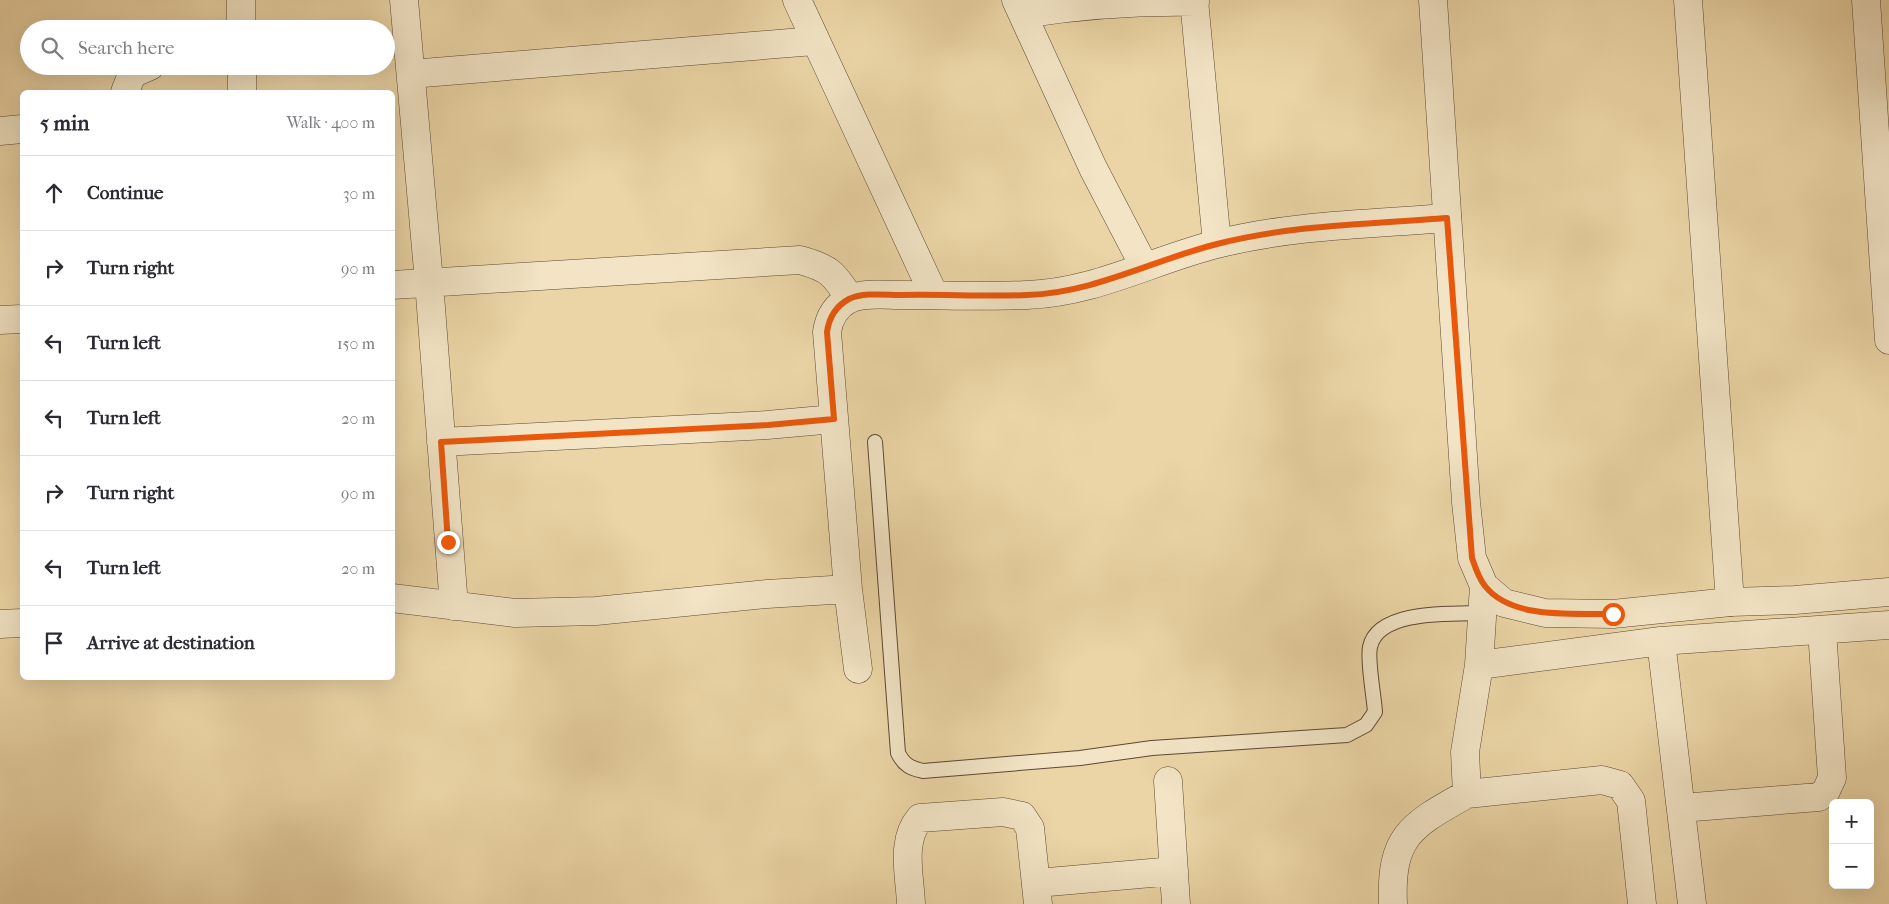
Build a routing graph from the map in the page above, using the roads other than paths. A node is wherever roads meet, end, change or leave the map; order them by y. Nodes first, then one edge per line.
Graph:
1 (241, 0) edge
2 (404, 0) edge
3 (797, 0) edge
4 (1433, 0) edge
5 (1688, 0) edge
6 (1866, 0) edge
7 (1194, 1) edge
8 (1020, 7) edge
9 (241, 20) edge
10 (814, 40) junction
11 (411, 74) junction
12 (132, 75) edge
13 (242, 75) edge
14 (126, 90) edge
15 (242, 90) edge
16 (20, 129) edge
17 (0, 131) edge
18 (1447, 218) junction
19 (1217, 244) junction
20 (1144, 266) junction
21 (429, 282) junction
22 (395, 285) edge
23 (934, 294) junction
24 (850, 299) junction
25 (20, 319) edge
26 (0, 320) edge
27 (1889, 340) edge
28 (834, 419) junction
29 (441, 442) junction
30 (875, 442) dead end
31 (1484, 586) junction
32 (848, 589) junction
33 (1889, 592) edge
34 (395, 598) edge
35 (1730, 602) junction
36 (454, 606) junction
37 (1483, 613) junction
38 (20, 623) edge
39 (0, 624) edge
40 (1889, 626) edge
41 (1822, 630) junction
42 (1662, 641) junction
43 (1480, 665) junction
44 (858, 669) dead end
45 (1168, 781) dead end
46 (1467, 794) junction
47 (1681, 808) junction
48 (1174, 870) junction
49 (1038, 894) edge
50 (911, 904) edge
51 (1176, 904) edge
52 (1393, 904) edge
53 (1642, 904) edge
54 (1692, 904) edge

1 - 9 street
2 - 11 street
3 - 10 street
4 - 18 street
5 - 35 street
6 - 27 street
7 - 8 street
7 - 19 street
8 - 20 street
10 - 11 street
10 - 23 street
11 - 21 street
12 - 14 street
13 - 15 street
16 - 17 street
18 - 19 street
18 - 31 street
19 - 20 street
20 - 23 street
21 - 22 street
21 - 24 street
21 - 29 street
23 - 24 street
24 - 28 street
25 - 26 street
28 - 29 street
28 - 32 street
29 - 36 street
30 - 37 lane
31 - 35 street
31 - 37 street
32 - 36 street
32 - 44 street
33 - 35 street
34 - 36 street
37 - 43 street
38 - 39 street
40 - 41 street
41 - 42 street
41 - 47 street
42 - 43 street
42 - 47 street
43 - 46 street
45 - 48 street
46 - 52 street
46 - 53 street
47 - 54 street
48 - 49 street
48 - 51 street
49 - 50 street

